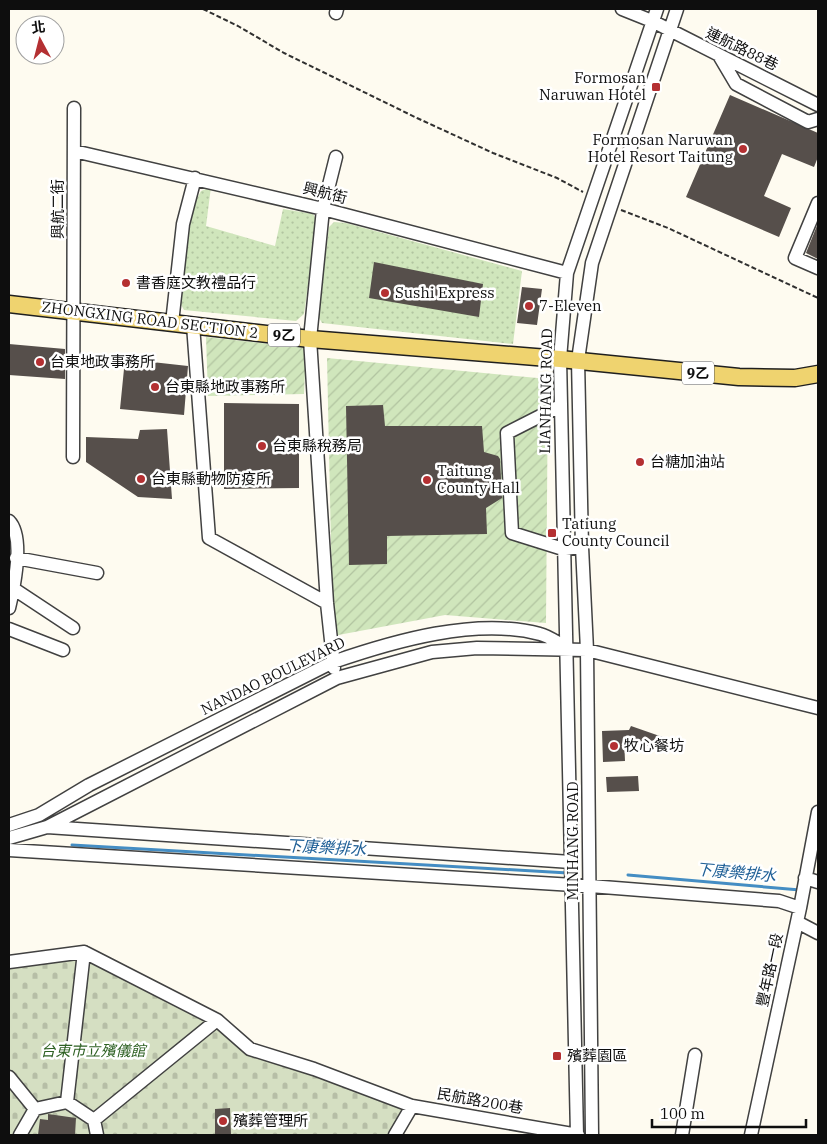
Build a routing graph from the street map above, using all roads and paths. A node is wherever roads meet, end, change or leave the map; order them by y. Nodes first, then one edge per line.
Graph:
1 (203, 9) edge
2 (622, 9) edge
3 (657, 9) edge
4 (677, 9) edge
5 (652, 21) junction
6 (669, 31) junction
7 (720, 57) junction
8 (818, 105) edge
9 (74, 108) dead end
10 (818, 119) edge
11 (74, 151) junction
12 (336, 157) dead end
13 (606, 162) junction
14 (624, 169) junction
15 (196, 178) junction
16 (594, 198) junction
17 (818, 203) edge
18 (612, 206) junction
19 (323, 209) junction
20 (818, 268) edge
21 (568, 273) junction
22 (818, 298) edge
23 (9, 304) edge
24 (74, 311) junction
25 (172, 322) junction
26 (193, 325) junction
27 (310, 339) junction
28 (560, 358) junction
29 (578, 360) junction
30 (818, 374) edge
31 (560, 406) junction
32 (73, 457) dead end
33 (9, 521) edge
34 (582, 547) junction
35 (563, 549) junction
36 (16, 558) junction
37 (97, 573) dead end
38 (14, 589) junction
39 (327, 603) junction
40 (9, 608) edge
41 (73, 628) dead end
42 (9, 629) edge
43 (567, 648) junction
44 (63, 650) dead end
45 (588, 650) junction
46 (333, 662) junction
47 (337, 678) junction
48 (818, 708) edge
49 (818, 812) edge
50 (9, 825) edge
51 (47, 827) junction
52 (9, 838) edge
53 (9, 850) edge
54 (572, 862) junction
55 (806, 878) junction
56 (818, 882) edge
57 (572, 886) junction
58 (590, 886) junction
59 (800, 908) junction
60 (797, 922) junction
61 (818, 933) edge
62 (84, 952) junction
63 (9, 962) edge
64 (217, 1020) junction
65 (695, 1055) dead end
66 (9, 1077) edge
67 (67, 1102) junction
68 (412, 1106) junction
69 (35, 1109) junction
70 (94, 1120) junction
71 (20, 1135) edge
72 (97, 1135) edge
73 (395, 1135) edge
74 (577, 1135) edge
75 (592, 1135) edge
76 (682, 1135) edge
77 (751, 1135) edge

1 - 16 path
2 - 5 street, 連航路88巷
3 - 5 street, LIANHANG ROAD
4 - 6 street, LIANHANG ROAD
5 - 6 street, 連航路88巷
5 - 13 street, LIANHANG ROAD
6 - 7 street, 連航路88巷
6 - 14 street, LIANHANG ROAD
7 - 8 street, 連航路88巷
7 - 10 street
9 - 11 street, 興航二街
11 - 15 street, 興航街
11 - 24 street, 興航二街
12 - 19 street
13 - 14 street
13 - 16 street, LIANHANG ROAD
14 - 18 street, LIANHANG ROAD
15 - 19 street, 興航街
15 - 25 street
16 - 21 street, LIANHANG ROAD
17 - 20 street
18 - 22 path
18 - 29 street, LIANHANG ROAD
19 - 21 street, 興航街
19 - 27 street
21 - 28 street, LIANHANG ROAD
23 - 24 main road, ZHONGXING ROAD SECTION 2 / 9乙
24 - 25 main road, ZHONGXING ROAD SECTION 2 / 9乙
24 - 32 street, 興航二街
25 - 26 main road, ZHONGXING ROAD SECTION 2 / 9乙
26 - 27 main road, ZHONGXING ROAD SECTION 2 / 9乙
26 - 39 street
27 - 28 main road, ZHONGXING ROAD SECTION 2 / 9乙
27 - 39 street
28 - 29 main road, 9乙
28 - 31 street, LIANHANG ROAD
29 - 30 main road, 9乙
29 - 34 street, LIANHANG ROAD
31 - 35 street, LIANHANG ROAD
31 - 35 street
33 - 36 street
34 - 35 street
34 - 45 street, MINHANG ROAD
35 - 43 street, MINHANG ROAD
36 - 37 street
36 - 38 street
38 - 40 street
38 - 41 street
39 - 46 street
42 - 44 street
43 - 45 street
43 - 46 street, NANDAO BOULEVARD
43 - 47 street, NANDAO BOULEVARD
43 - 54 street, MINHANG ROAD
45 - 48 street
45 - 58 street, MINHANG ROAD
46 - 47 street
46 - 50 street, NANDAO BOULEVARD
47 - 51 street, NANDAO BOULEVARD
49 - 55 street, 豐年路一段
51 - 52 street, NANDAO BOULEVARD
51 - 54 street
53 - 57 street
54 - 57 street, MINHANG ROAD
55 - 56 street
55 - 59 street, 豐年路一段
57 - 58 street
57 - 74 street, MINHANG ROAD
58 - 59 street
58 - 75 street, MINHANG ROAD
59 - 60 street, 豐年路一段
60 - 61 street
60 - 77 street, 豐年路一段
62 - 63 street
62 - 64 street, 民航路200巷
62 - 67 street
64 - 68 street, 民航路200巷
64 - 70 street
65 - 76 street
66 - 69 street
67 - 69 street
67 - 70 street
68 - 73 street
68 - 74 street, 民航路200巷
69 - 71 street
70 - 72 street

